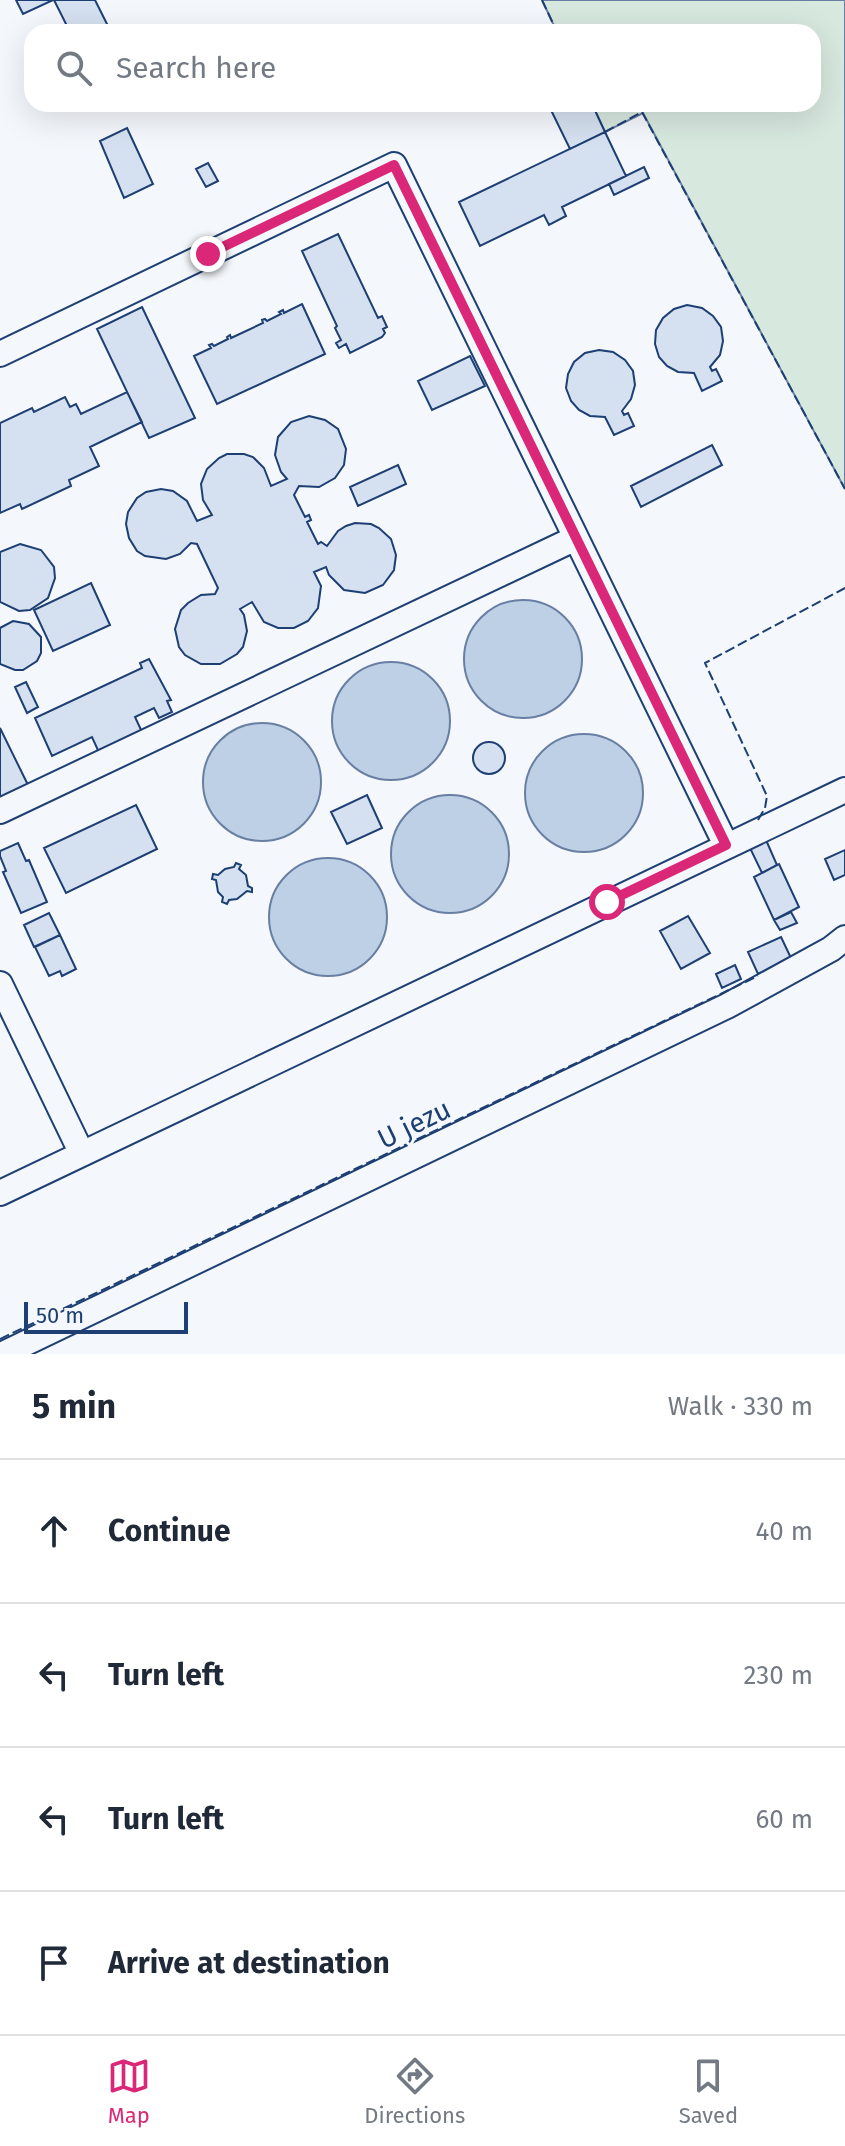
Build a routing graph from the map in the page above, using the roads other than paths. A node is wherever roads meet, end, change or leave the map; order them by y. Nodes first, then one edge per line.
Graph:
1 (0, 354) edge
2 (576, 538) junction
3 (845, 790) edge
4 (0, 811) edge
5 (726, 845) junction
6 (845, 938) edge
7 (0, 984) edge
8 (82, 1154) junction
9 (0, 1193) edge
10 (3, 1354) edge

1 - 2 street
2 - 4 street
2 - 5 street
3 - 5 street
5 - 8 street
6 - 10 street, U jezu
7 - 8 street
8 - 9 street

